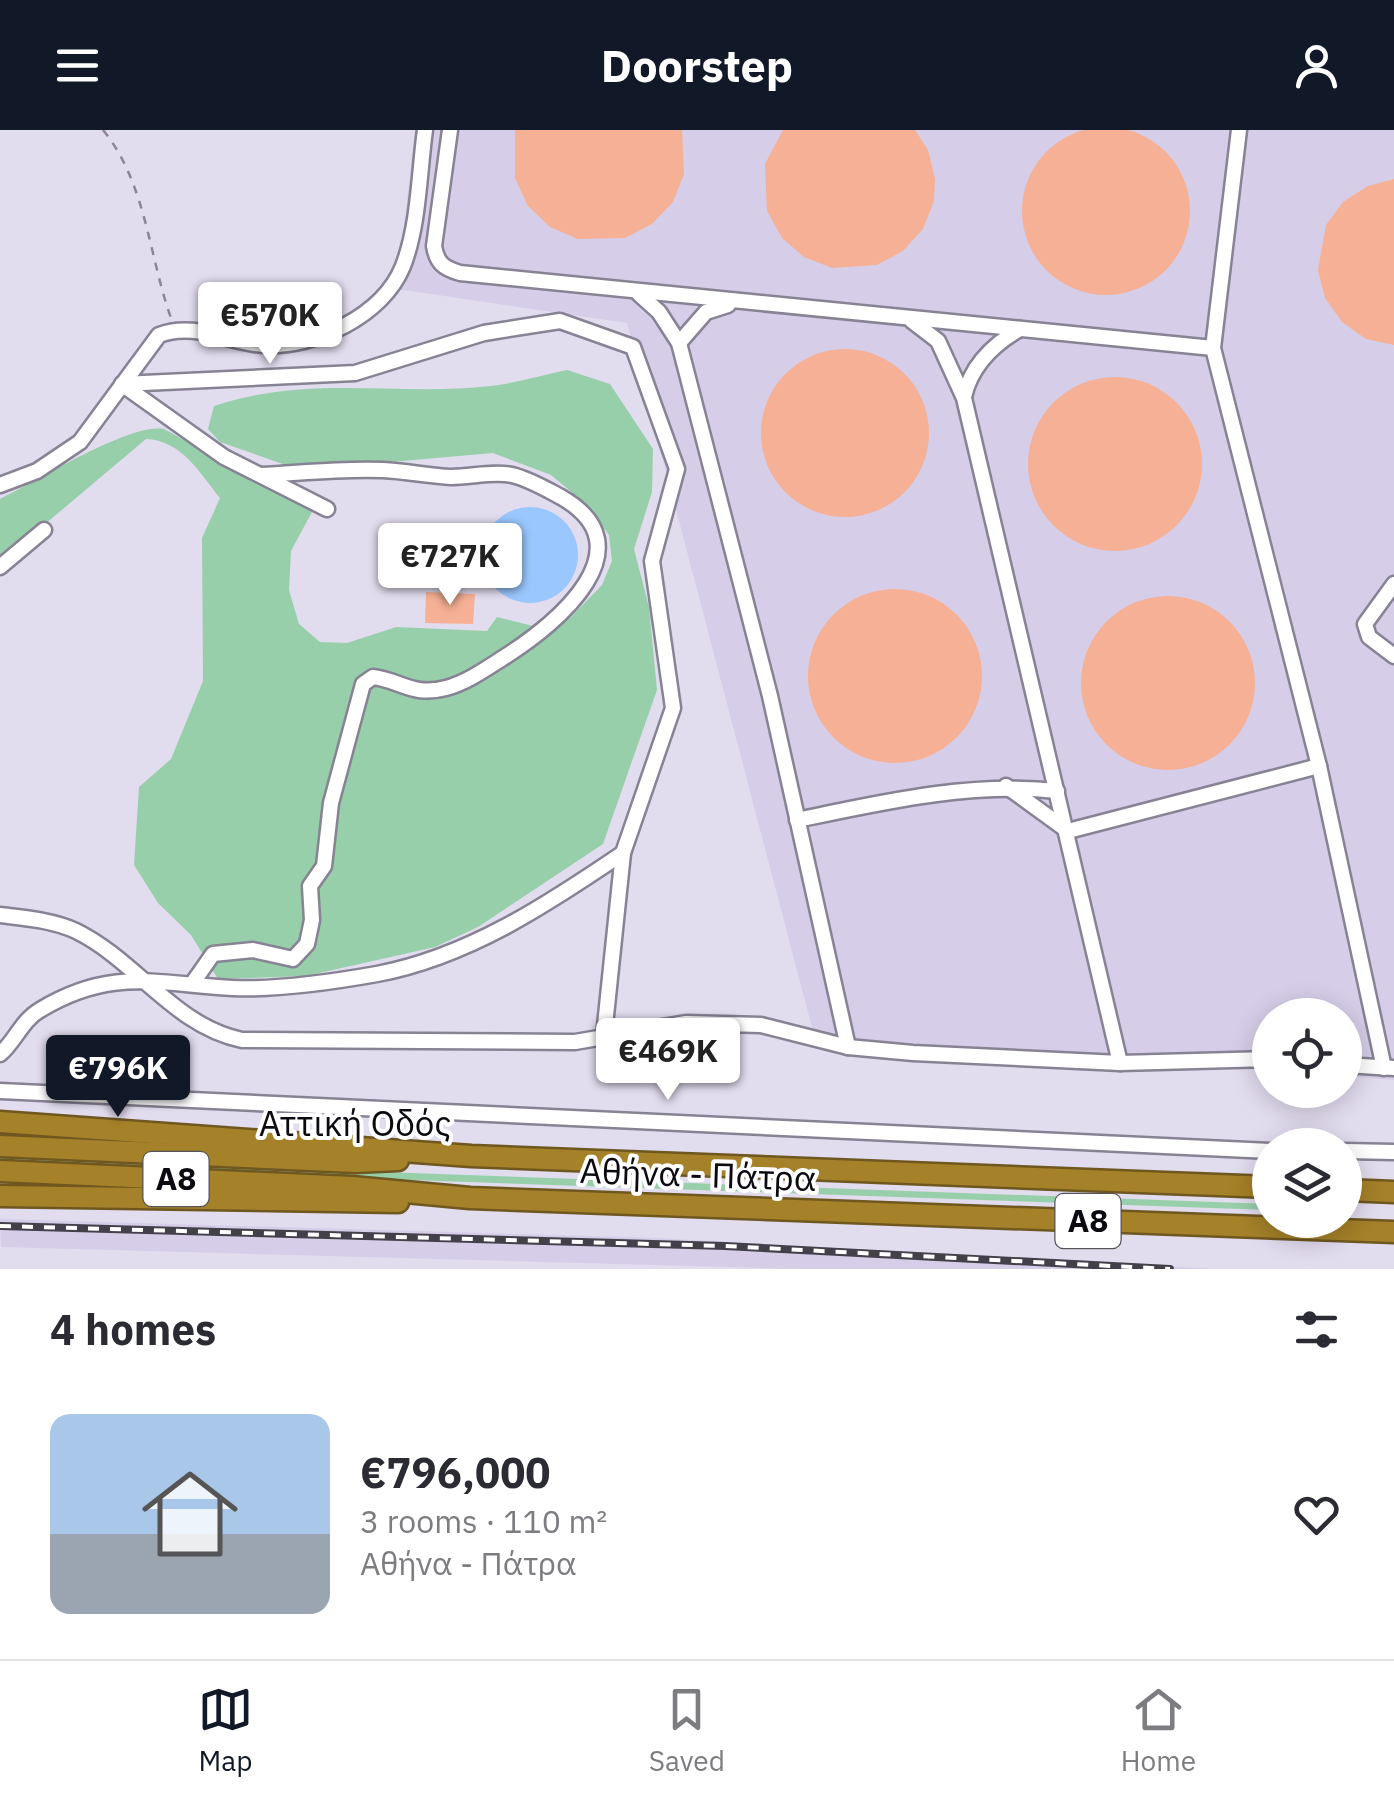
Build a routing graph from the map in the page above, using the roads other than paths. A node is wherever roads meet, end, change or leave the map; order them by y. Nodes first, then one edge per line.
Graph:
1 (425, 130) edge
2 (450, 130) edge
3 (1239, 130) edge
4 (638, 294) junction
5 (738, 303) junction
6 (908, 318) junction
7 (1020, 329) junction
8 (679, 343) junction
9 (1213, 348) junction
10 (122, 384) junction
11 (964, 398) junction
12 (261, 475) junction
13 (0, 486) edge
14 (327, 508) dead end
15 (44, 530) dead end
16 (0, 566) edge
17 (1394, 584) edge
18 (1394, 656) edge
19 (1320, 766) junction
20 (1006, 786) junction
21 (1058, 791) junction
22 (796, 820) junction
23 (1068, 831) junction
24 (623, 852) junction
25 (0, 915) edge
26 (144, 980) junction
27 (192, 984) junction
28 (604, 1035) junction
29 (848, 1047) junction
30 (0, 1054) edge
31 (1252, 1059) edge
32 (1120, 1063) junction
33 (1362, 1066) edge
34 (1389, 1068) edge
35 (0, 1091) edge
36 (0, 1122) edge
37 (0, 1146) edge
38 (1252, 1149) edge
39 (1362, 1152) edge
40 (1394, 1152) edge
41 (471, 1156) junction
42 (0, 1170) edge
43 (1252, 1186) edge
44 (1362, 1191) edge
45 (1394, 1192) edge
46 (0, 1196) edge
47 (470, 1198) junction
48 (1394, 1232) edge

1 - 10 street
2 - 4 street
3 - 9 street
4 - 5 street
4 - 8 street
5 - 6 street
5 - 8 street
6 - 7 street
6 - 11 street
7 - 9 street
7 - 11 street
8 - 22 street
9 - 19 street
10 - 12 street
10 - 13 street
10 - 24 street
11 - 21 street
12 - 14 street
12 - 27 street
15 - 16 street
17 - 18 street
19 - 23 street
19 - 34 street
20 - 21 street
20 - 22 street
20 - 23 street
21 - 23 street
22 - 29 street
23 - 32 street
24 - 27 street
24 - 28 street
25 - 26 street
26 - 27 street
26 - 28 street
26 - 30 street
28 - 29 street
29 - 32 street
31 - 32 street
33 - 34 street
35 - 38 street
36 - 41 highway, Αθήνα - Πάτρα / Α8
37 - 41 highway, Αττική Οδός
39 - 40 street
41 - 43 highway, Αθήνα - Πάτρα / Α8
42 - 47 highway, Αθήνα - Πάτρα / Α8
44 - 45 highway
46 - 47 highway
47 - 48 highway, Αθήνα - Πάτρα / Α8

